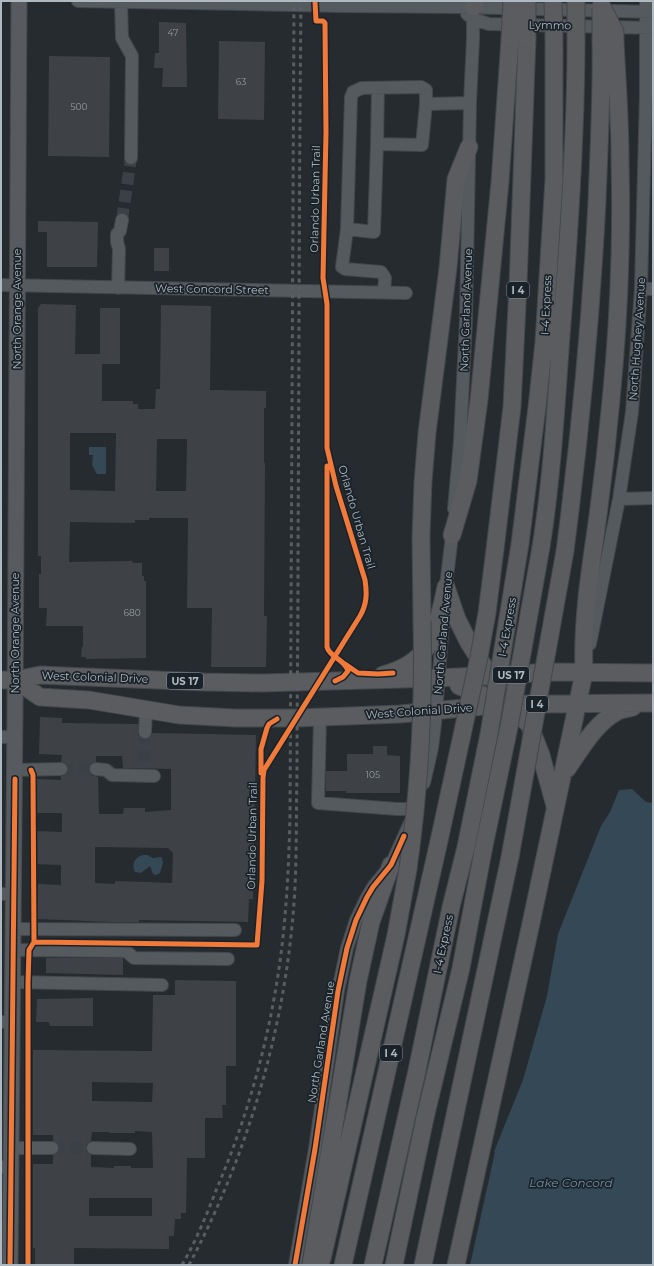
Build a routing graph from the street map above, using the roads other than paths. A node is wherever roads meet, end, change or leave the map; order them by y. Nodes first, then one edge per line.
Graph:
1 (19, 1) edge
2 (78, 1) edge
3 (114, 1) edge
4 (512, 1) edge
5 (527, 1) edge
6 (553, 1) edge
7 (576, 1) edge
8 (172, 2) edge
9 (601, 3) edge
10 (342, 4) edge
11 (380, 4) edge
12 (468, 6) edge
13 (649, 8) edge
14 (650, 28) edge
15 (608, 41) junction
16 (378, 88) junction
17 (649, 97) edge
18 (470, 103) junction
19 (426, 104) junction
20 (377, 144) junction
21 (469, 147) junction
22 (131, 158) tunnel mouth
23 (121, 226) tunnel mouth
24 (347, 230) junction
25 (1, 286) edge
26 (17, 286) junction
27 (118, 288) junction
28 (647, 288) edge
29 (384, 293) junction
30 (406, 293) dead end
31 (653, 498) edge
32 (618, 499) junction
33 (452, 535) junction
34 (446, 587) junction
35 (584, 672) junction
36 (653, 673) edge
37 (490, 676) junction
38 (438, 678) junction
39 (8, 680) edge
40 (356, 681) junction
41 (578, 703) junction
42 (653, 703) edge
43 (513, 704) junction
44 (146, 710) junction
45 (436, 711) junction
46 (320, 718) junction
47 (145, 732) tunnel mouth
48 (8, 737) edge
49 (61, 769) tunnel mouth
50 (96, 769) tunnel mouth
51 (15, 770) junction
52 (148, 773) dead end
53 (562, 776) junction
54 (417, 809) junction
55 (555, 809) junction
56 (391, 865) junction
57 (7, 894) edge
58 (13, 929) junction
59 (235, 930) dead end
60 (13, 950) junction
61 (228, 959) dead end
62 (13, 982) junction
63 (162, 985) dead end
64 (7, 1022) edge
65 (11, 1148) junction
66 (52, 1148) tunnel mouth
67 (93, 1148) tunnel mouth
68 (130, 1149) dead end
69 (6, 1167) edge
70 (10, 1265) edge
71 (295, 1265) edge
72 (310, 1265) edge
73 (321, 1265) edge
74 (343, 1265) edge
75 (373, 1265) edge
76 (394, 1265) edge
77 (423, 1265) edge
78 (456, 1265) edge

1 - 26 main road, North Orange Avenue
2 - 3 street
3 - 8 street
3 - 22 street
4 - 33 highway, bridge
5 - 74 highway, I 4, bridge
6 - 75 highway, I-4 Express, bridge
7 - 76 highway, I-4 Express, bridge
8 - 10 street
9 - 15 highway, I 4, bridge
10 - 11 street
11 - 12 street
12 - 13 street
12 - 14 street, Lymmo
12 - 18 street, North Garland Avenue
13 - 14 street, North Hughey Avenue
14 - 17 street, North Hughey Avenue
15 - 35 highway
15 - 77 highway, I 4, bridge
16 - 19 street
16 - 20 street
16 - 24 street
17 - 28 street, North Hughey Avenue
18 - 19 street
18 - 21 street, North Garland Avenue
19 - 20 street
20 - 24 street
21 - 33 street, North Garland Avenue
21 - 73 highway, bridge
23 - 27 street
24 - 29 street
25 - 26 street, West Concord Street
26 - 27 street, West Concord Street
26 - 39 main road, North Orange Avenue
27 - 29 street, West Concord Street
28 - 32 street, North Hughey Avenue
29 - 30 street, West Concord Street
31 - 32 street
32 - 35 street, North Hughey Avenue
33 - 34 street, North Garland Avenue
34 - 37 highway
34 - 38 street, North Garland Avenue
34 - 40 highway
35 - 36 highway, West Colonial Drive / US 17
35 - 37 highway, West Colonial Drive / US 17
35 - 41 highway
37 - 38 highway, West Colonial Drive / US 17
37 - 43 highway
38 - 40 highway, West Colonial Drive / US 17
38 - 43 highway
38 - 45 street, North Garland Avenue
39 - 40 highway, West Colonial Drive / US 17
39 - 44 highway, West Colonial Drive
39 - 48 main road, North Orange Avenue
41 - 42 highway, West Colonial Drive
41 - 43 highway, West Colonial Drive
41 - 53 highway
42 - 53 highway
43 - 45 highway, West Colonial Drive
43 - 55 highway
44 - 46 highway, West Colonial Drive
44 - 47 street
45 - 46 highway, West Colonial Drive
45 - 54 street, North Garland Avenue
46 - 54 street
48 - 51 main road, North Orange Avenue
49 - 51 street
50 - 52 street
51 - 57 main road, North Orange Avenue
53 - 55 highway
54 - 56 street, North Garland Avenue
55 - 78 highway
56 - 71 street, North Garland Avenue
56 - 72 highway
57 - 58 main road, North Orange Avenue
58 - 59 street
58 - 60 main road, North Orange Avenue
60 - 61 street
60 - 62 main road, North Orange Avenue
62 - 63 street
62 - 64 main road, North Orange Avenue
64 - 65 main road, North Orange Avenue
65 - 66 street
65 - 69 main road, North Orange Avenue
67 - 68 street
69 - 70 main road, North Orange Avenue

